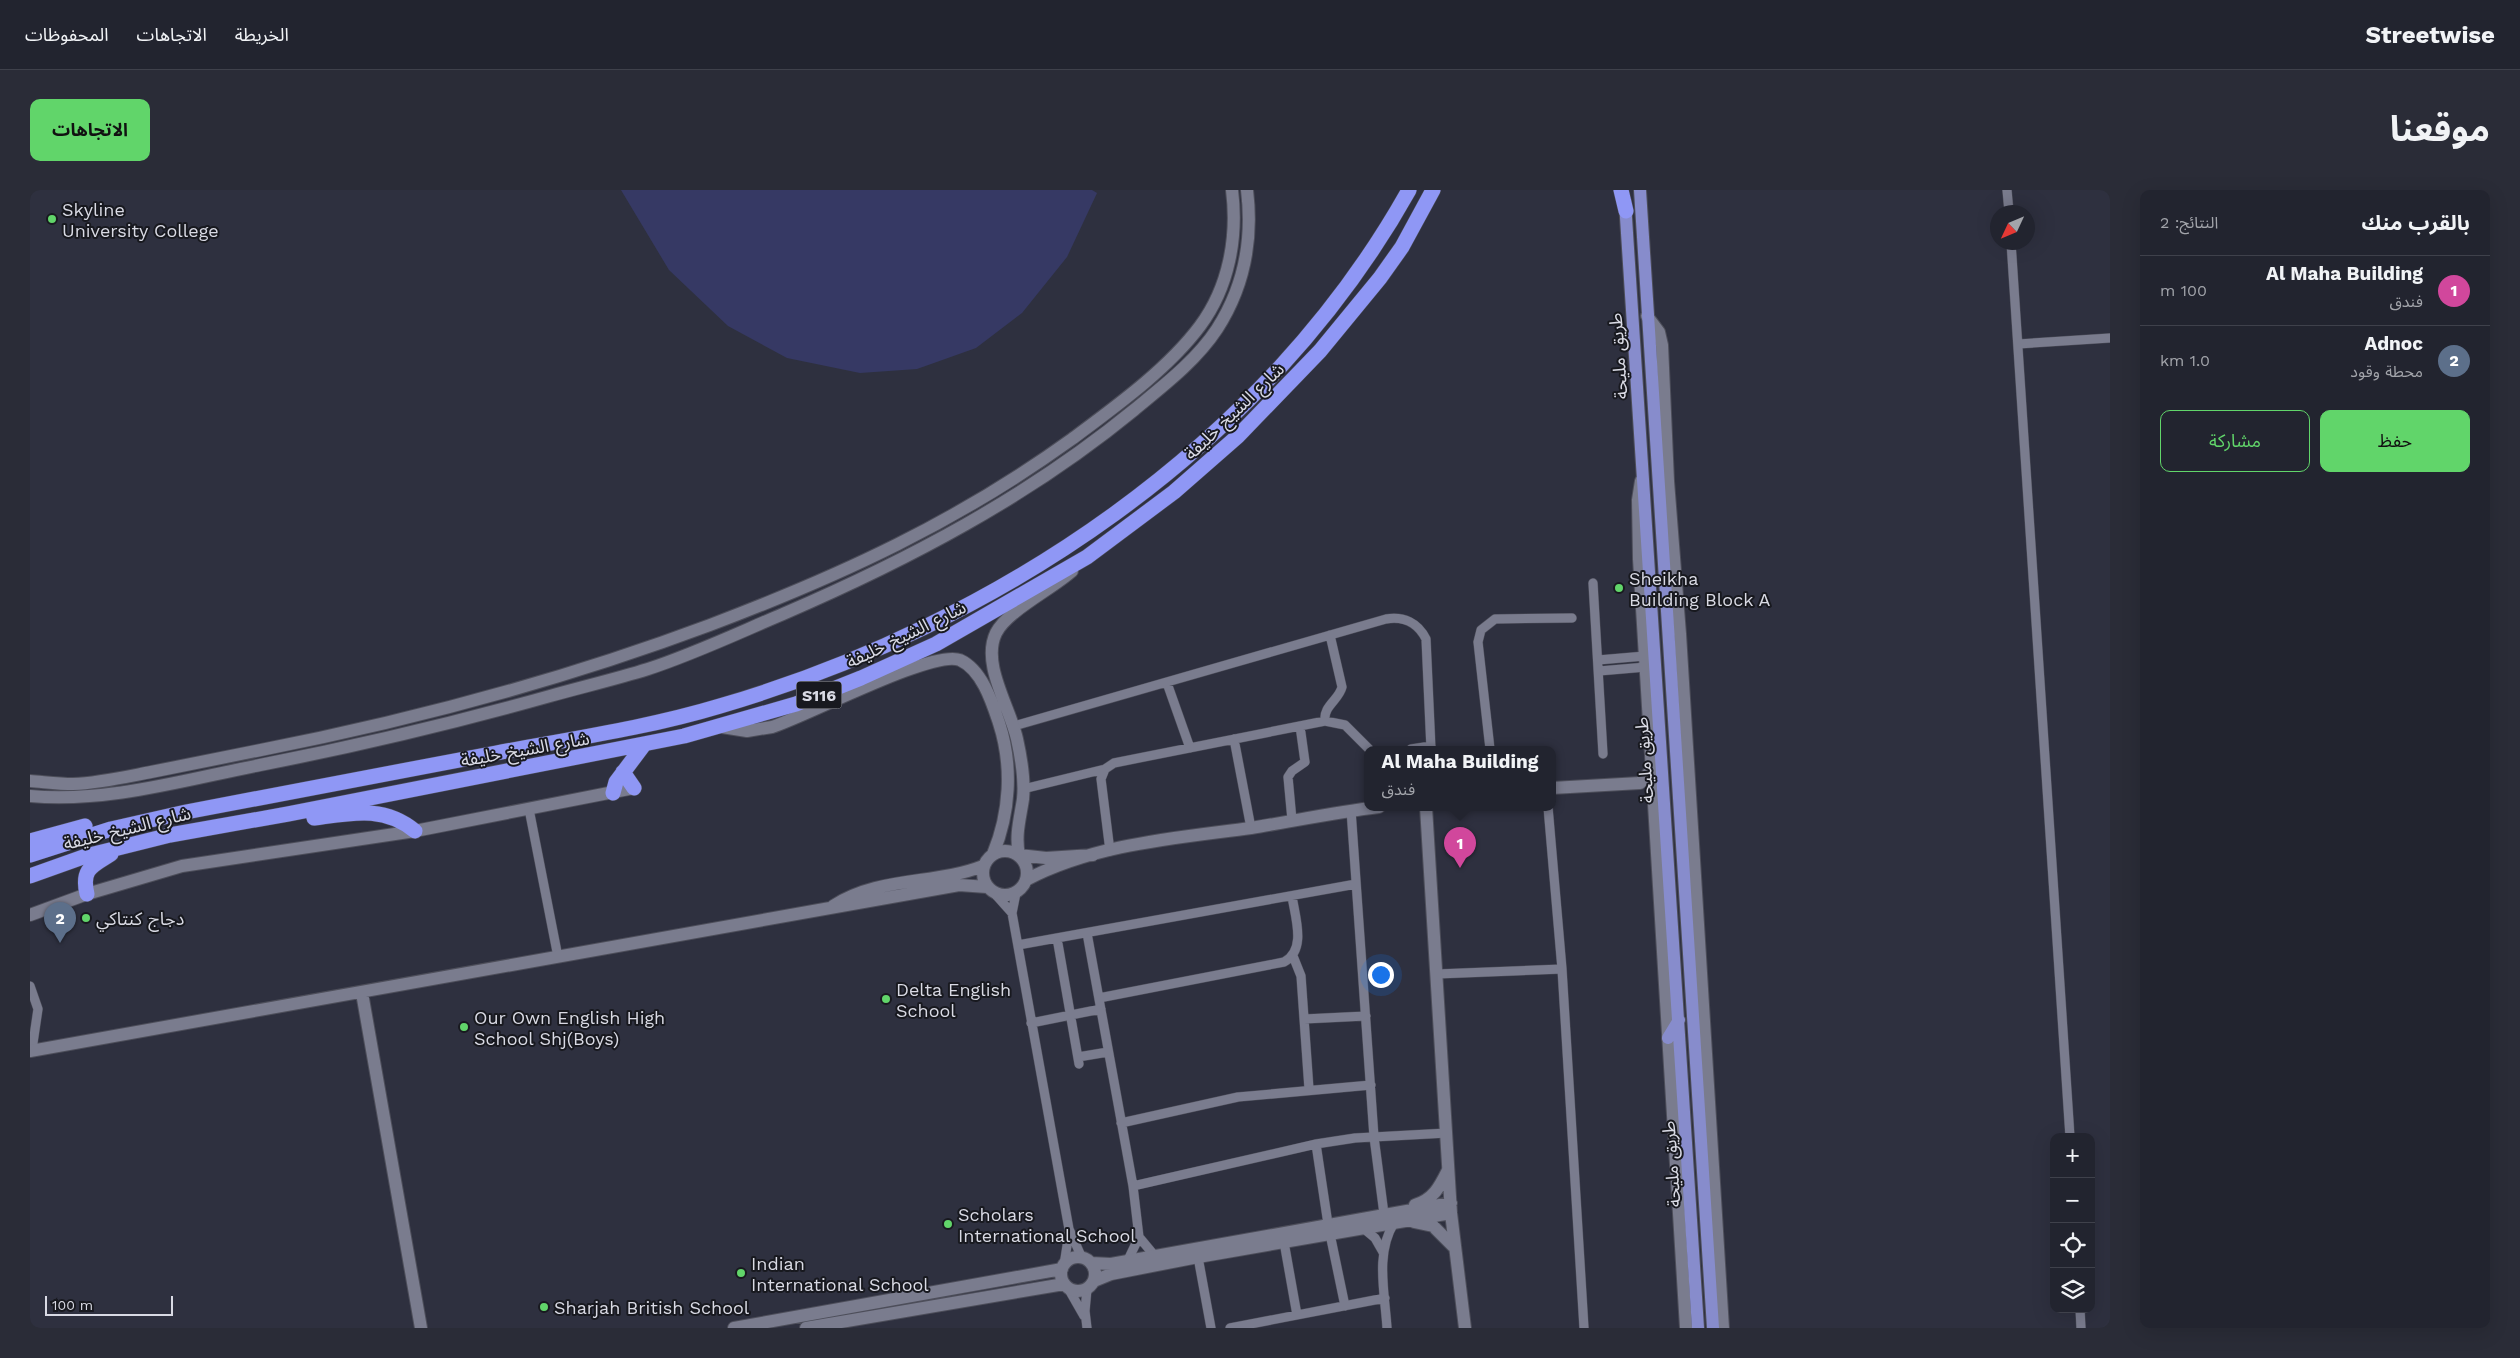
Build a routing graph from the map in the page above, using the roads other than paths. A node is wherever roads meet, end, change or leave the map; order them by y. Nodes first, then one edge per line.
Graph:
1 (1232, 190) edge
2 (1247, 190) edge
3 (1410, 190) edge
4 (1433, 190) edge
5 (1445, 190) edge
6 (1622, 190) edge
7 (1640, 190) edge
8 (2007, 190) edge
9 (2008, 205) edge
10 (1626, 211) joint
11 (1422, 213) junction
12 (2012, 250) edge
13 (1647, 316) junction
14 (2110, 338) edge
15 (2018, 344) junction
16 (1643, 474) junction
17 (1087, 557) junction
18 (1594, 583) dead end
19 (1572, 618) dead end
20 (1330, 635) junction
21 (634, 653) junction
22 (1598, 660) junction
23 (1646, 661) junction
24 (1598, 671) junction
25 (1167, 683) junction
26 (591, 685) junction
27 (1325, 721) junction
28 (1014, 726) junction
29 (1300, 726) junction
30 (722, 727) junction
31 (362, 730) junction
32 (1234, 739) junction
33 (643, 746) junction
34 (1366, 746) edge
35 (1431, 746) edge
36 (1490, 746) edge
37 (1190, 748) junction
38 (1686, 748) junction
39 (337, 750) junction
40 (1603, 754) dead end
41 (1678, 760) junction
42 (1653, 768) junction
43 (1105, 769) junction
44 (623, 772) junction
45 (30, 781) edge
46 (1640, 783) junction
47 (634, 788) joint
48 (1556, 788) edge
49 (1023, 789) junction
50 (613, 793) junction
51 (30, 796) edge
52 (1654, 796) junction
53 (529, 809) junction
54 (1364, 809) edge
55 (1351, 810) junction
56 (1426, 811) edge
57 (1548, 811) edge
58 (288, 814) junction
59 (1292, 820) junction
60 (131, 824) junction
61 (1251, 828) junction
62 (415, 831) junction
63 (30, 841) edge
64 (126, 845) junction
65 (1110, 851) junction
66 (993, 854) junction
67 (30, 855) edge
68 (1019, 855) junction
69 (1093, 855) junction
70 (983, 866) junction
71 (30, 876) edge
72 (1026, 880) junction
73 (1356, 884) junction
74 (991, 890) junction
75 (1016, 893) junction
76 (87, 894) junction
77 (1292, 896) junction
78 (1658, 901) junction
79 (827, 910) junction
80 (1012, 913) junction
81 (30, 914) edge
82 (1671, 914) junction
83 (1087, 933) junction
84 (1058, 938) junction
85 (1018, 945) junction
86 (558, 956) junction
87 (1293, 956) junction
88 (1562, 969) junction
89 (1437, 974) junction
90 (30, 986) edge
91 (362, 993) junction
92 (1099, 998) junction
93 (1101, 1008) junction
94 (1070, 1014) junction
95 (1366, 1016) junction
96 (1304, 1019) junction
97 (1678, 1020) junction
98 (1031, 1023) junction
99 (1668, 1038) junction
100 (32, 1051) edge
101 (1108, 1052) junction
102 (1371, 1085) junction
103 (1309, 1089) junction
104 (1121, 1123) junction
105 (1447, 1133) junction
106 (2070, 1133) edge
107 (1374, 1137) junction
108 (1316, 1144) junction
109 (1449, 1167) junction
110 (1133, 1186) junction
111 (1451, 1208) junction
112 (1391, 1217) junction
113 (1363, 1228) junction
114 (1329, 1229) junction
115 (1069, 1230) junction
116 (1140, 1237) junction
117 (1284, 1242) junction
118 (1453, 1246) junction
119 (1383, 1252) junction
120 (1154, 1256) junction
121 (1198, 1257) junction
122 (1128, 1260) junction
123 (1086, 1261) junction
124 (1063, 1267) junction
125 (1091, 1285) junction
126 (1066, 1286) junction
127 (1385, 1298) junction
128 (1344, 1306) junction
129 (2080, 1313) edge
130 (1297, 1315) junction
131 (1085, 1318) junction
132 (421, 1328) edge
133 (734, 1328) edge
134 (806, 1328) edge
135 (1087, 1328) edge
136 (1211, 1328) edge
137 (1236, 1328) edge
138 (1387, 1328) edge
139 (1465, 1328) edge
140 (1584, 1328) edge
141 (1686, 1328) edge
142 (1698, 1328) edge
143 (1713, 1328) edge
144 (1723, 1328) edge
145 (2080, 1328) edge

1 - 21 street
2 - 26 street
3 - 60 highway, شارع الشيخ خليفة / S116
4 - 11 highway, شارع الشيخ خليفة / S116
5 - 11 highway
6 - 10 highway
7 - 13 main road, طريق مليحة
8 - 9 street
10 - 16 main road, طريق مليحة
11 - 17 highway, شارع الشيخ خليفة / S116
12 - 15 street
13 - 38 street
13 - 41 main road, طريق مليحة
14 - 15 street
15 - 106 street
16 - 23 street
16 - 82 main road, طريق مليحة
17 - 28 street
17 - 30 highway, شارع الشيخ خليفة / S116
18 - 22 street
19 - 36 street
20 - 25 street
20 - 27 street
20 - 35 street
21 - 26 street
21 - 31 street
22 - 23 street
22 - 24 street
23 - 24 street
23 - 42 street
24 - 40 street
25 - 28 street
25 - 37 street
26 - 39 street
27 - 29 street
27 - 34 street
28 - 49 street
29 - 32 street
29 - 59 street
30 - 33 highway, شارع الشيخ خليفة / S116
30 - 66 street
31 - 39 street
31 - 45 street
32 - 37 street
32 - 61 street
33 - 44 highway
33 - 58 highway, شارع الشيخ خليفة / S116
37 - 43 street
38 - 41 main road
38 - 144 street
39 - 51 street
41 - 143 main road, طريق مليحة
42 - 46 street
42 - 52 street
43 - 49 street
43 - 65 street
44 - 47 highway
44 - 50 highway
46 - 48 street
46 - 52 street
47 - 50 street
49 - 68 street
50 - 53 street
52 - 78 street
53 - 62 street
53 - 86 street
54 - 55 street
55 - 59 street
55 - 73 street
56 - 89 street
57 - 88 street
58 - 62 highway
58 - 64 highway, شارع الشيخ خليفة / S116
59 - 61 street
60 - 63 highway
60 - 67 highway, شارع الشيخ خليفة / S116
61 - 65 street
62 - 76 street
64 - 71 highway, شارع الشيخ خليفة / S116
64 - 76 highway
65 - 69 street
66 - 68 street
66 - 70 street
68 - 69 street
68 - 72 street
69 - 72 street
70 - 74 street
70 - 79 street
72 - 75 street
73 - 77 street
73 - 95 street
74 - 75 street
74 - 79 street
74 - 80 street
75 - 80 street
76 - 81 street
77 - 83 street
77 - 87 street
78 - 82 main road
78 - 99 street
79 - 86 street
80 - 85 street
82 - 97 main road, طريق مليحة
83 - 84 street
83 - 92 street
84 - 85 street
84 - 94 street
85 - 98 street
86 - 91 street
87 - 92 street
87 - 96 street
88 - 89 street
88 - 140 street
89 - 105 street
90 - 100 street
91 - 100 street
91 - 132 street
92 - 93 street
93 - 94 street
93 - 101 street
94 - 98 street
94 - 101 street
95 - 96 street
95 - 102 street
96 - 103 street
97 - 99 main road
97 - 142 main road, طريق مليحة
98 - 115 street
99 - 141 street
101 - 104 street
102 - 103 street
102 - 107 street
103 - 104 street
104 - 110 street
105 - 107 street
105 - 109 street
107 - 108 street
107 - 112 street
108 - 110 street
108 - 114 street
109 - 111 street
109 - 112 street
110 - 116 street
111 - 112 street
111 - 118 street
112 - 113 street
112 - 114 street
112 - 118 street
112 - 119 street
113 - 114 street
113 - 119 street
114 - 117 street
114 - 120 street
114 - 128 street
115 - 123 street
115 - 124 street
116 - 120 street
116 - 122 street
117 - 121 street
117 - 130 street
118 - 139 street
119 - 127 street
120 - 122 street
121 - 125 street
121 - 136 street
122 - 123 street
123 - 124 street
123 - 125 street
124 - 126 street
124 - 133 street
125 - 126 street
125 - 131 street
126 - 131 street
126 - 134 street
127 - 128 street
127 - 138 street
128 - 130 street
129 - 145 street
130 - 137 street
131 - 135 street

